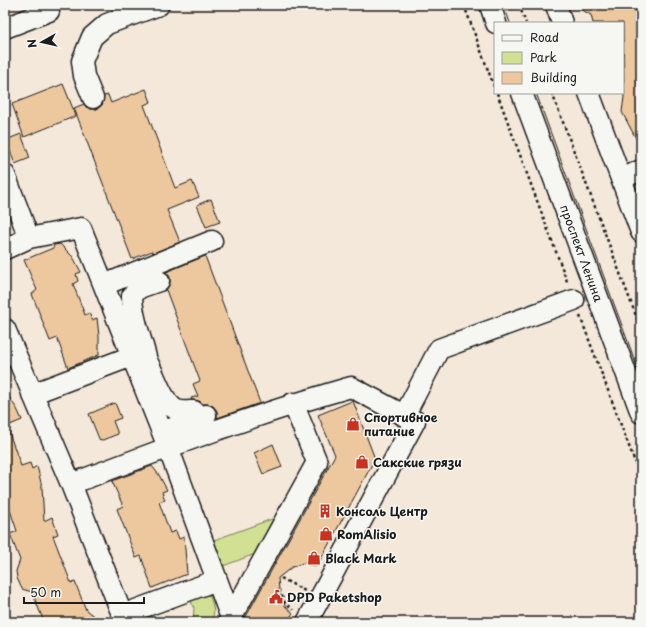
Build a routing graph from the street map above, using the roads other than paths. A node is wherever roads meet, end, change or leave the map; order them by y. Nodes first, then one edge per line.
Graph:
1 (46, 5) edge
2 (159, 5) edge
3 (490, 5) edge
4 (556, 5) edge
5 (496, 22) edge
6 (562, 22) edge
7 (5, 28) edge
8 (522, 94) edge
9 (589, 94) edge
10 (96, 96) dead end
11 (641, 170) edge
12 (6, 183) edge
13 (630, 189) edge
14 (641, 232) edge
15 (28, 238) junction
16 (212, 241) dead end
17 (5, 249) edge
18 (159, 281) dead end
19 (104, 285) junction
20 (574, 300) dead end
21 (5, 329) edge
22 (138, 361) junction
23 (32, 394) junction
24 (293, 403) junction
25 (641, 413) edge
26 (404, 416) junction
27 (165, 439) junction
28 (71, 484) junction
29 (217, 580) junction
30 (124, 619) edge
31 (230, 620) edge
32 (307, 622) edge

1 - 7 street
2 - 10 street
3 - 5 street
4 - 6 street
8 - 25 street, проспект Ленина
9 - 13 street
11 - 13 street
12 - 15 street
13 - 14 street
15 - 17 street
15 - 19 street
16 - 19 street
18 - 22 street
19 - 22 street
20 - 26 street
21 - 23 street
22 - 23 street
22 - 27 street
22 - 27 street
23 - 28 street
24 - 26 street
24 - 27 street
24 - 31 street
26 - 32 street
27 - 28 street
27 - 29 street
28 - 30 street
29 - 30 street
29 - 31 street

